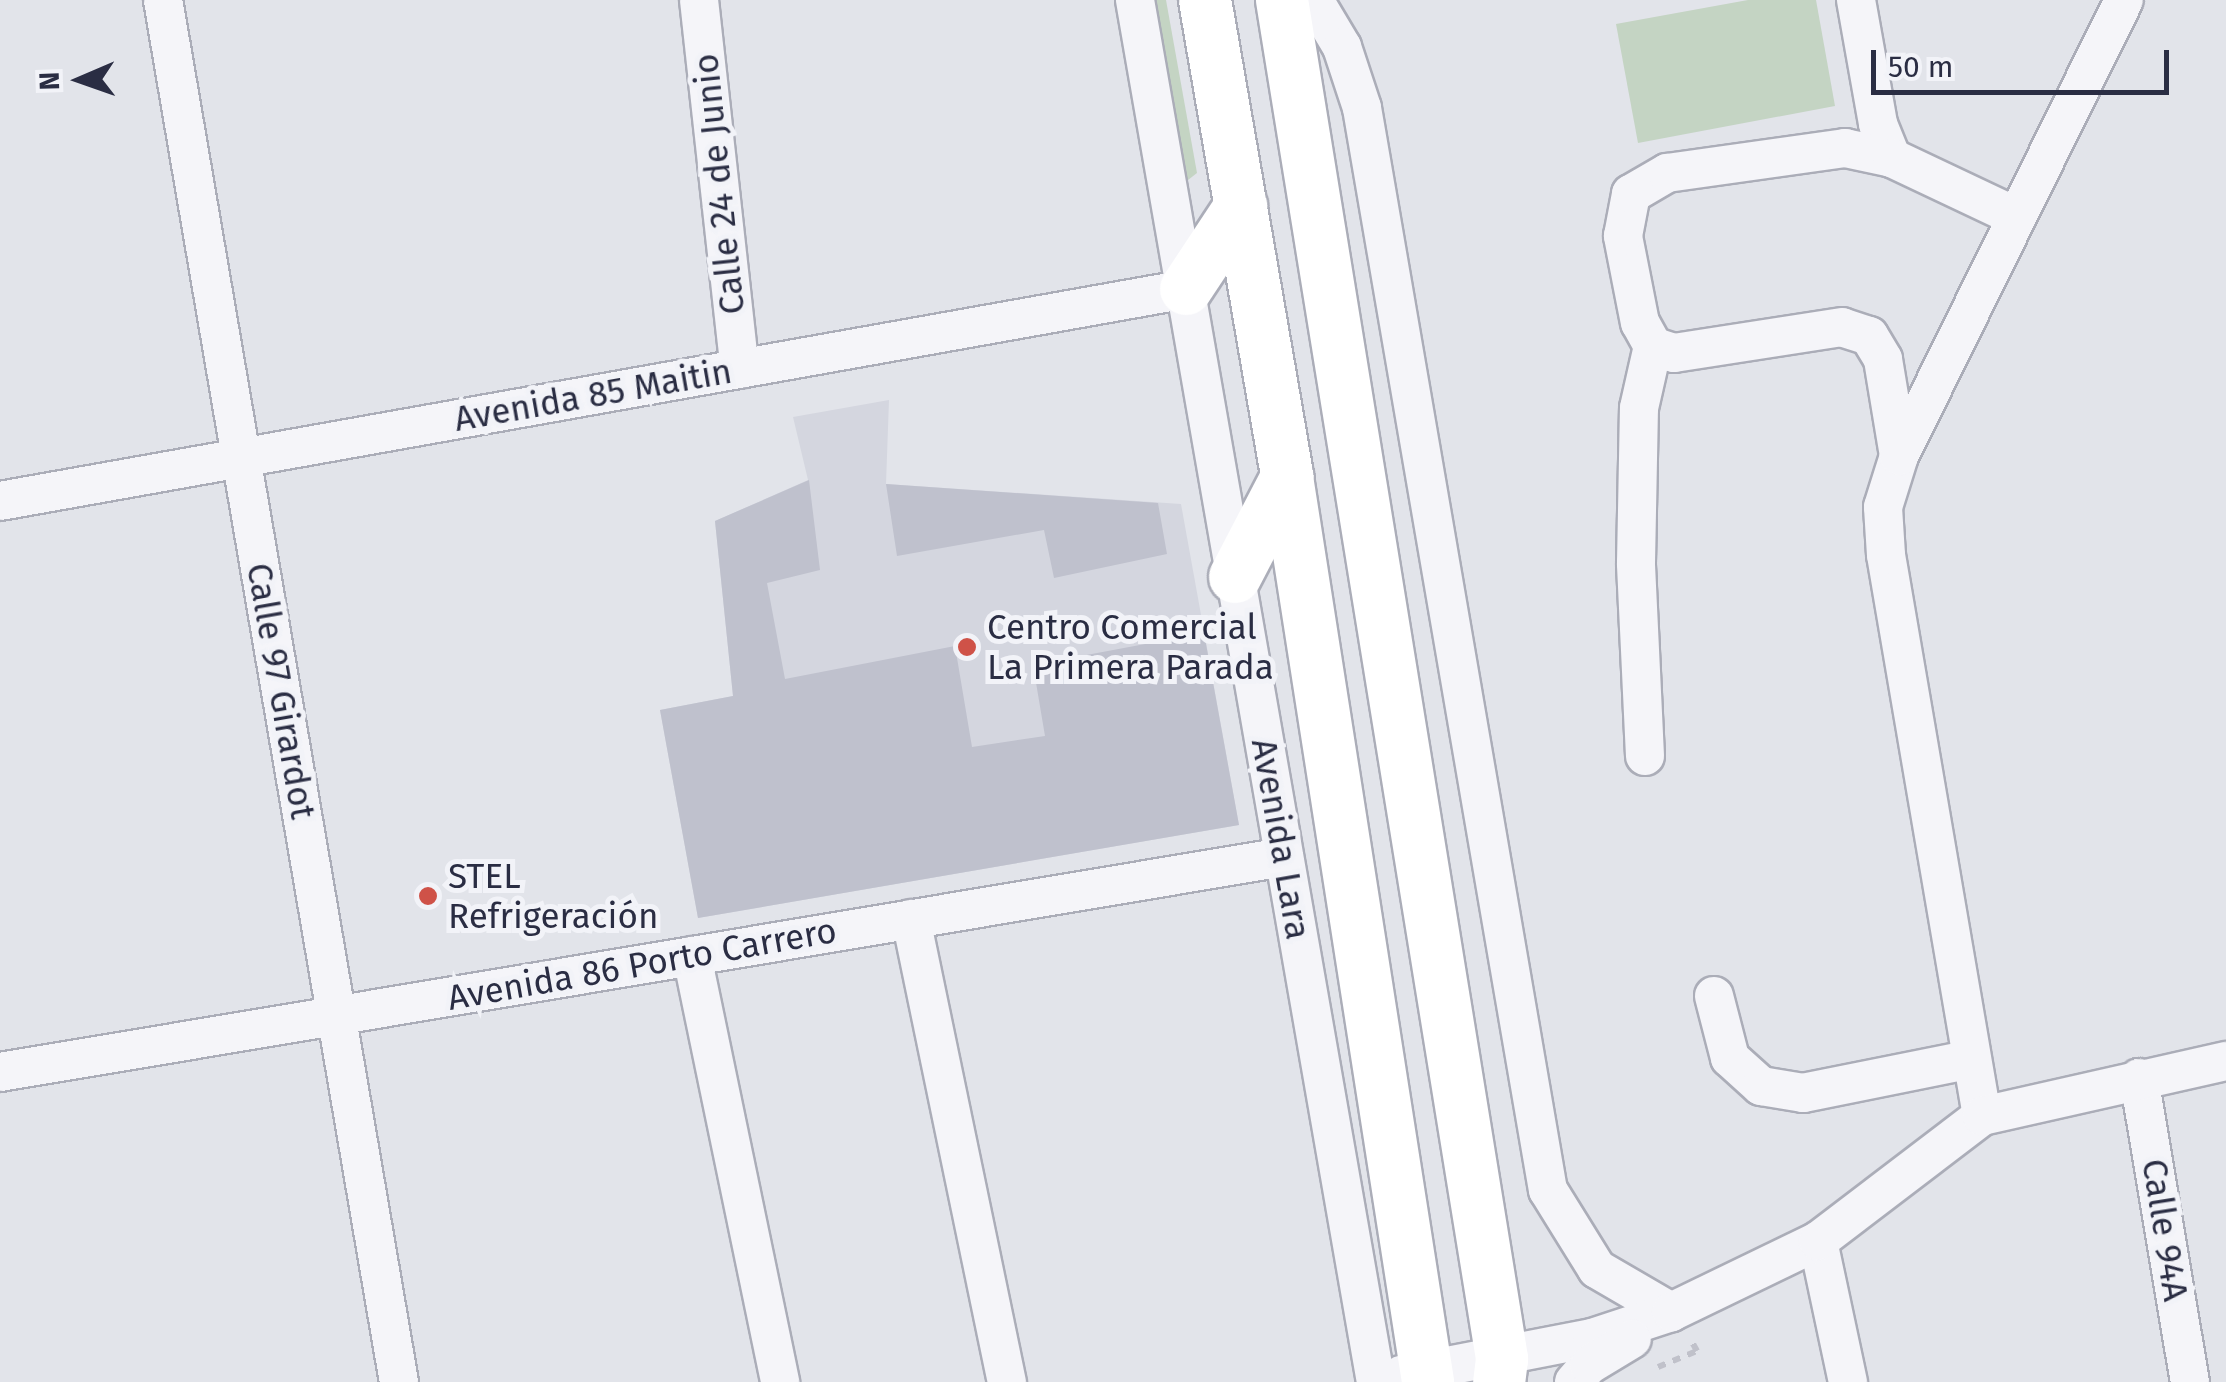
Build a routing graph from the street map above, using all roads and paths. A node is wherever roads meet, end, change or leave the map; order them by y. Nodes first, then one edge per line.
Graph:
1 (163, 0) edge
2 (699, 0) edge
3 (1135, 0) edge
4 (1205, 0) edge
5 (1282, 0) edge
6 (1314, 0) edge
7 (1856, 0) edge
8 (2124, 0) edge
9 (1892, 158) junction
10 (1241, 206) junction
11 (2017, 217) junction
12 (1186, 289) junction
13 (1653, 346) junction
14 (740, 368) junction
15 (1899, 456) junction
16 (241, 458) junction
17 (1287, 477) junction
18 (0, 500) edge
19 (1235, 577) junction
20 (1645, 756) dead end
21 (1284, 858) junction
22 (912, 919) junction
23 (692, 956) junction
24 (1714, 996) dead end
25 (336, 1016) junction
26 (1972, 1059) junction
27 (2226, 1061) edge
28 (0, 1072) edge
29 (2140, 1078) junction
30 (1982, 1116) junction
31 (1818, 1240) junction
32 (1671, 1312) junction
33 (1506, 1374) edge
34 (1391, 1379) edge
35 (399, 1382) edge
36 (780, 1382) edge
37 (1007, 1382) edge
38 (1574, 1382) edge
39 (1848, 1382) edge
40 (2190, 1382) edge

1 - 16 street, Calle 97 Girardot
2 - 14 street, Calle 24 de Junio
3 - 12 street, Avenida Lara
4 - 10 street, Avenida Lara
5 - 33 street
6 - 32 street
7 - 9 street
8 - 11 street
9 - 11 street
9 - 13 street
10 - 12 street
10 - 17 street, Avenida Lara
11 - 15 street
12 - 14 street, Avenida 85 Maitin
12 - 19 street, Avenida Lara
13 - 15 street
13 - 20 street
14 - 16 street, Avenida 85 Maitin
15 - 26 street
16 - 18 street, Avenida 85 Maitin
16 - 25 street, Calle 97 Girardot
17 - 19 street
17 - 34 street, Avenida Lara
19 - 21 street, Avenida Lara
21 - 22 street, Avenida 86 Porto Carrero
21 - 34 street, Avenida Lara
22 - 23 street, Avenida 86 Porto Carrero
22 - 37 street
23 - 25 street, Avenida 86 Porto Carrero
23 - 36 street
24 - 26 street
25 - 28 street, Avenida 86 Porto Carrero
25 - 35 street, Calle 97 Girardot
26 - 30 street
27 - 29 street
29 - 30 street
29 - 40 street, Calle 94A
30 - 31 street
31 - 32 street
31 - 39 street
32 - 33 street
32 - 38 street
33 - 34 street

